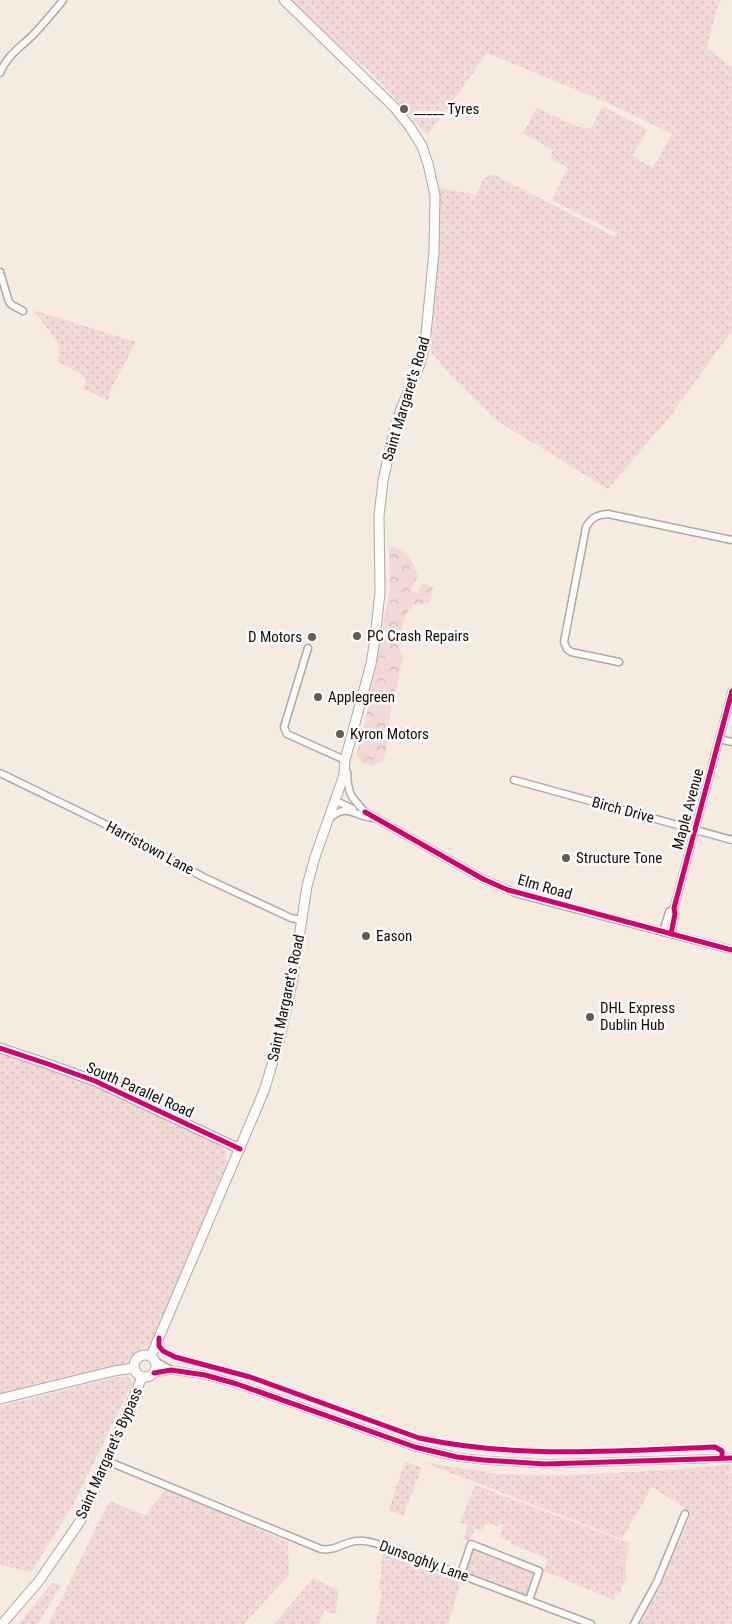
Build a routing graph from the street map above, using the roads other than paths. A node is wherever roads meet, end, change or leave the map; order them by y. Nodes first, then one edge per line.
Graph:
1 (63, 0) edge
2 (284, 0) edge
3 (0, 73) edge
4 (0, 272) edge
5 (23, 312) dead end
6 (732, 540) edge
7 (308, 648) dead end
8 (618, 662) dead end
9 (732, 691) edge
10 (719, 739) junction
11 (732, 742) edge
12 (346, 760) junction
13 (0, 773) edge
14 (514, 780) dead end
15 (352, 799) junction
16 (334, 800) junction
17 (365, 812) junction
18 (377, 818) junction
19 (328, 820) junction
20 (696, 830) junction
21 (732, 840) edge
22 (674, 908) junction
23 (302, 920) junction
24 (663, 932) junction
25 (671, 934) junction
26 (732, 950) edge
27 (0, 1048) edge
28 (240, 1149) junction
29 (153, 1358) junction
30 (134, 1368) junction
31 (172, 1370) junction
32 (154, 1374) junction
33 (142, 1377) junction
34 (0, 1399) edge
35 (732, 1458) edge
36 (107, 1462) junction
37 (685, 1514) dead end
38 (461, 1574) junction
39 (529, 1600) junction
40 (2, 1624) edge
41 (591, 1624) edge
42 (634, 1624) edge

1 - 3 street
2 - 12 main road, Saint Margaret's Road
4 - 5 street
6 - 8 street
7 - 12 street
9 - 10 street, Maple Avenue
10 - 11 street
10 - 20 street, Maple Avenue
12 - 15 street
12 - 16 main road, Saint Margaret's Road
13 - 23 street, Harristown Lane
14 - 20 street, Birch Drive
15 - 16 street
15 - 17 street, Elm Road
16 - 17 street, Elm Road
16 - 19 main road, Saint Margaret's Road
17 - 18 street, Elm Road
18 - 19 street, Elm Road
18 - 24 street, Elm Road
19 - 23 main road, Saint Margaret's Road
20 - 21 street, Birch Drive
20 - 22 street, Maple Avenue
22 - 24 street, Maple Avenue
22 - 25 street, Maple Avenue
23 - 28 main road, Saint Margaret's Road
24 - 25 street, Elm Road
25 - 26 street, Elm Road
27 - 28 main road, South Parallel Road
28 - 29 main road, Saint Margaret's Road
29 - 30 main road
29 - 31 street
29 - 32 main road
30 - 33 main road
30 - 34 main road
31 - 32 street
31 - 35 street
32 - 33 main road
33 - 36 main road, Saint Margaret's Bypass
36 - 38 street, Dunsoghly Lane
36 - 40 main road, Saint Margaret's Bypass
37 - 42 street
38 - 39 street, Dunsoghly Lane
38 - 39 street
39 - 41 street, Dunsoghly Lane

